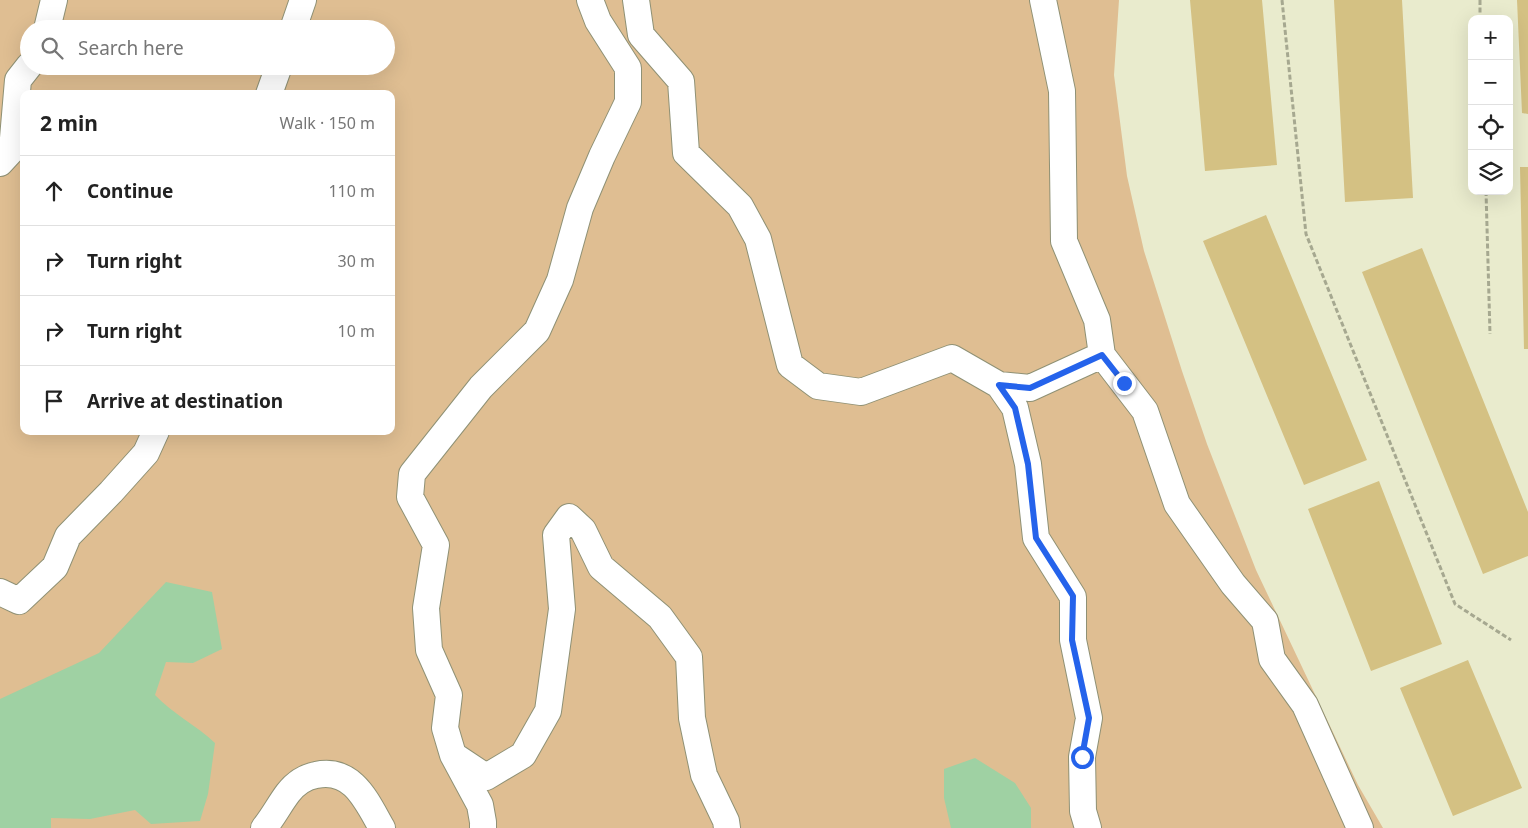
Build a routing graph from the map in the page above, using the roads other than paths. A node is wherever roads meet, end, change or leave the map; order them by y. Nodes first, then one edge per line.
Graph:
1 (54, 0) edge
2 (303, 0) edge
3 (590, 0) edge
4 (636, 0) edge
5 (1043, 0) edge
6 (49, 20) edge
7 (296, 20) edge
8 (22, 75) edge
9 (276, 75) edge
10 (270, 90) edge
11 (0, 163) edge
12 (1102, 355) junction
13 (999, 385) junction
14 (154, 435) edge
15 (0, 592) edge
16 (453, 755) junction
17 (264, 828) edge
18 (382, 828) edge
19 (483, 828) edge
20 (727, 828) edge
21 (1088, 828) edge
22 (1360, 828) edge

1 - 6 lane
2 - 7 lane
3 - 16 lane
4 - 13 lane
5 - 12 lane
8 - 11 lane
9 - 10 lane
12 - 13 lane
12 - 22 lane
13 - 21 lane
14 - 15 lane
16 - 19 lane
16 - 20 lane
17 - 18 lane

